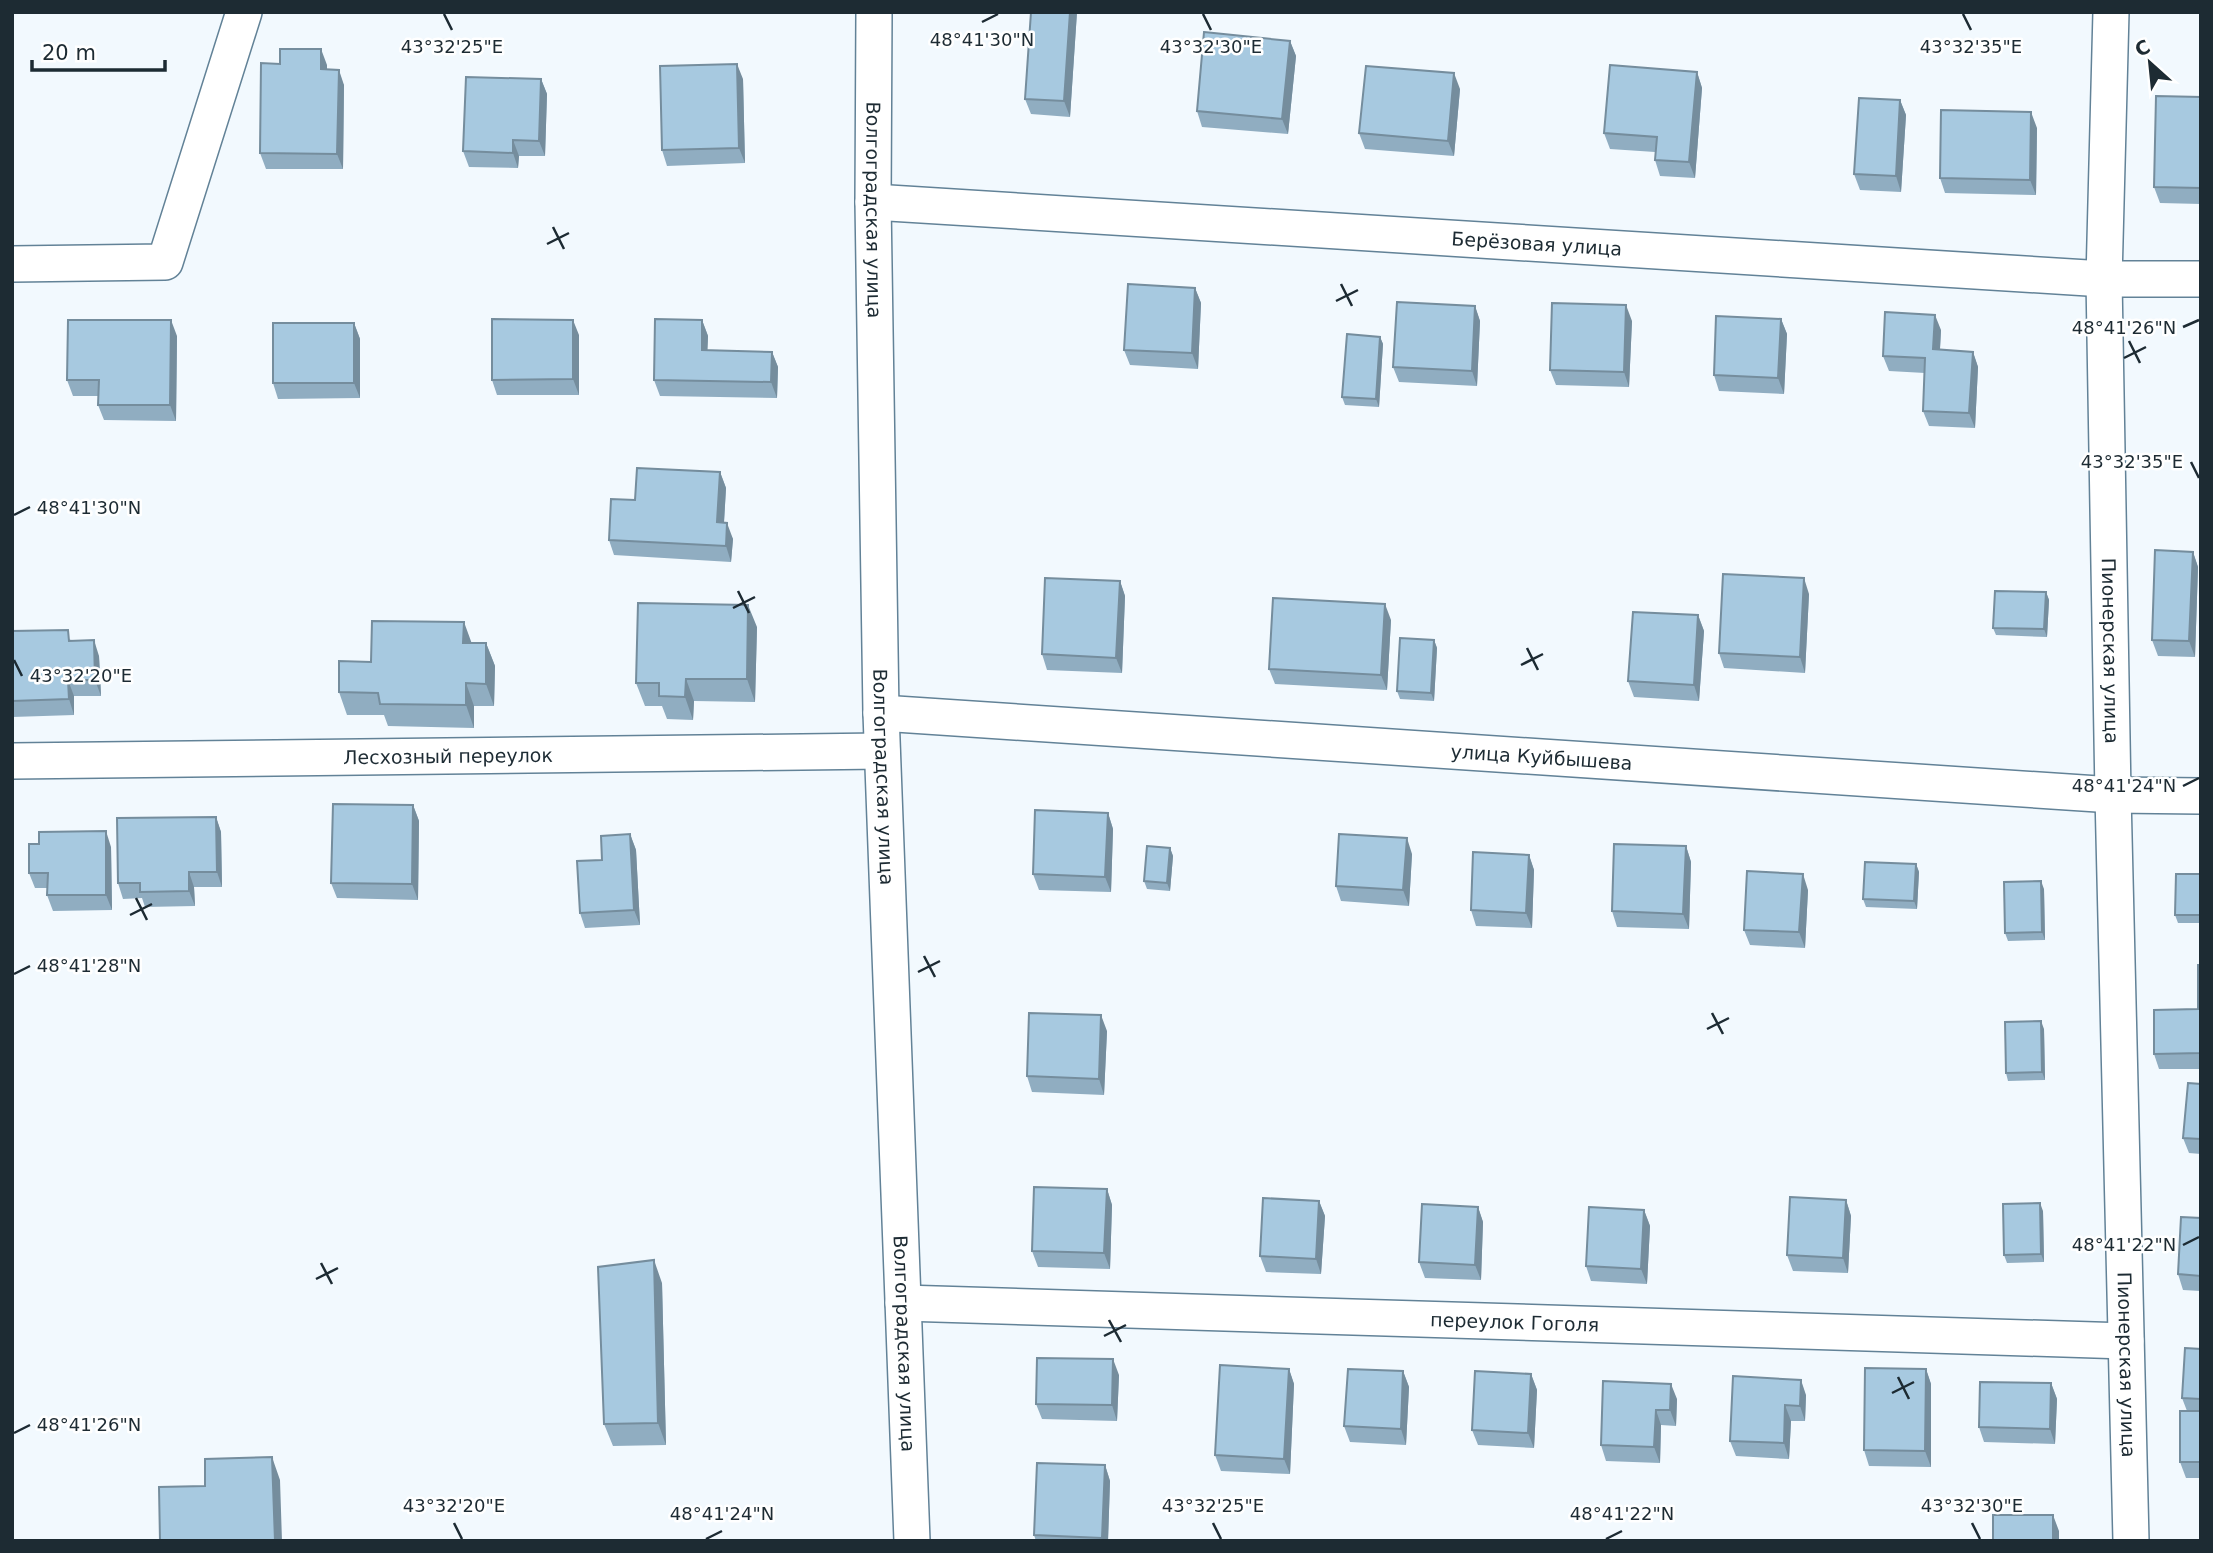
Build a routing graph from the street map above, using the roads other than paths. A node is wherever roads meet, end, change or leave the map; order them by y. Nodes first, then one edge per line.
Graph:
1 (244, 12) edge
2 (874, 12) edge
3 (2111, 12) edge
4 (873, 202) junction
5 (12, 264) edge
6 (2104, 279) junction
7 (2201, 279) edge
8 (881, 713) junction
9 (882, 751) junction
10 (12, 761) edge
11 (2113, 795) junction
12 (2201, 796) edge
13 (903, 1303) junction
14 (2126, 1341) junction
15 (912, 1541) edge
16 (2131, 1541) edge

1 - 5 street
2 - 4 street, Волгоградская улица
3 - 6 street, Пионерская улица
4 - 6 street, Берёзовая улица
4 - 8 street, Волгоградская улица
6 - 7 street, Берёзовая улица
6 - 11 street, Пионерская улица
8 - 9 street, Волгоградская улица
8 - 11 street, улица Куйбышева
9 - 10 street, Лесхозный переулок
9 - 13 street, Волгоградская улица
11 - 12 street, улица Куйбышева
11 - 14 street, Пионерская улица
13 - 14 street, переулок Гоголя
13 - 15 street, Волгоградская улица
14 - 16 street, Пионерская улица

